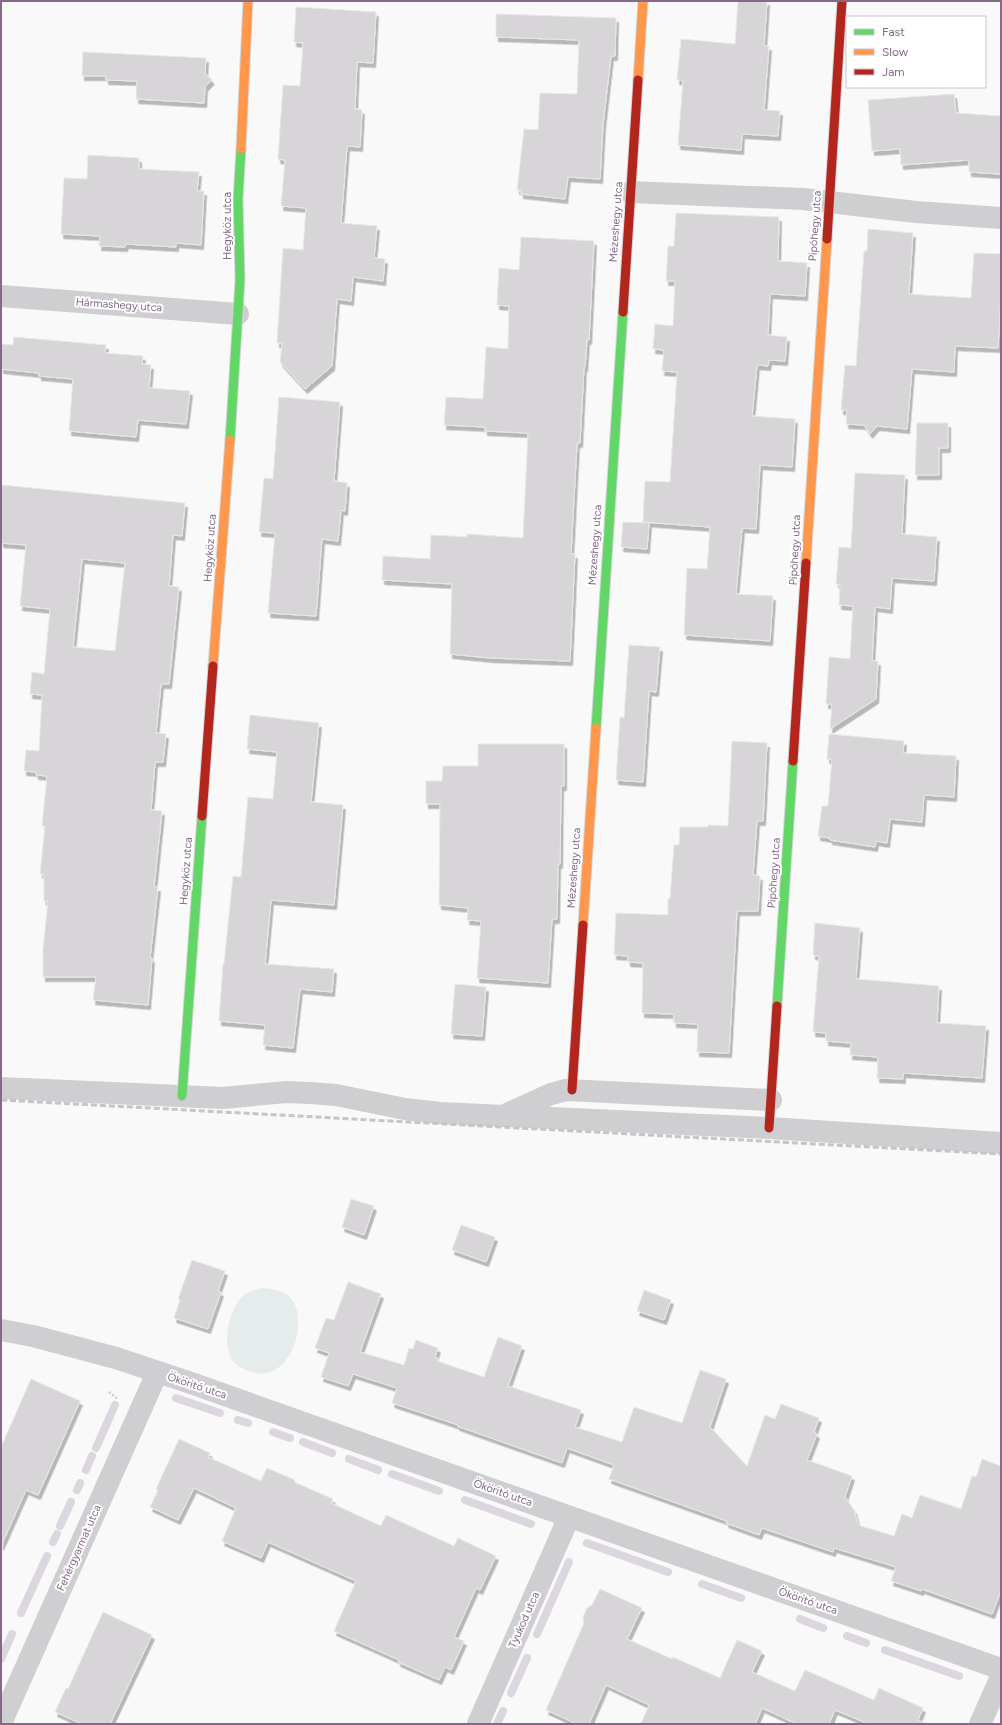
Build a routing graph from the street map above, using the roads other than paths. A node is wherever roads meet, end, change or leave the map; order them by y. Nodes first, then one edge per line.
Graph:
1 (248, 1) edge
2 (643, 1) edge
3 (842, 1) edge
4 (630, 192) junction
5 (828, 202) junction
6 (1001, 218) edge
7 (1, 296) edge
8 (238, 314) junction
9 (1, 1088) edge
10 (572, 1090) junction
11 (182, 1096) junction
12 (771, 1100) junction
13 (503, 1116) junction
14 (769, 1128) junction
15 (1001, 1143) edge
16 (1, 1330) edge
17 (157, 1373) junction
18 (569, 1517) junction
19 (1001, 1669) edge
20 (1001, 1677) edge
21 (1, 1723) edge
22 (478, 1724) edge
23 (980, 1724) edge

1 - 8 street, Hegyköz utca
2 - 4 street, Mézeshegy utca
3 - 5 street, Pipóhegy utca
4 - 5 street
4 - 10 street, Mézeshegy utca
5 - 6 street
5 - 12 street, Pipóhegy utca
7 - 8 street, Hármashegy utca
8 - 11 street, Hegyköz utca
9 - 11 street
10 - 12 street
10 - 13 street
11 - 13 street
12 - 14 street, Pipóhegy utca
13 - 14 street
14 - 15 street
16 - 17 street, Ököritó utca
17 - 18 street, Ököritó utca
17 - 21 street, Fehérgyarmat utca
18 - 19 street, Ököritó utca
18 - 22 street, Tyukod utca
20 - 23 street

